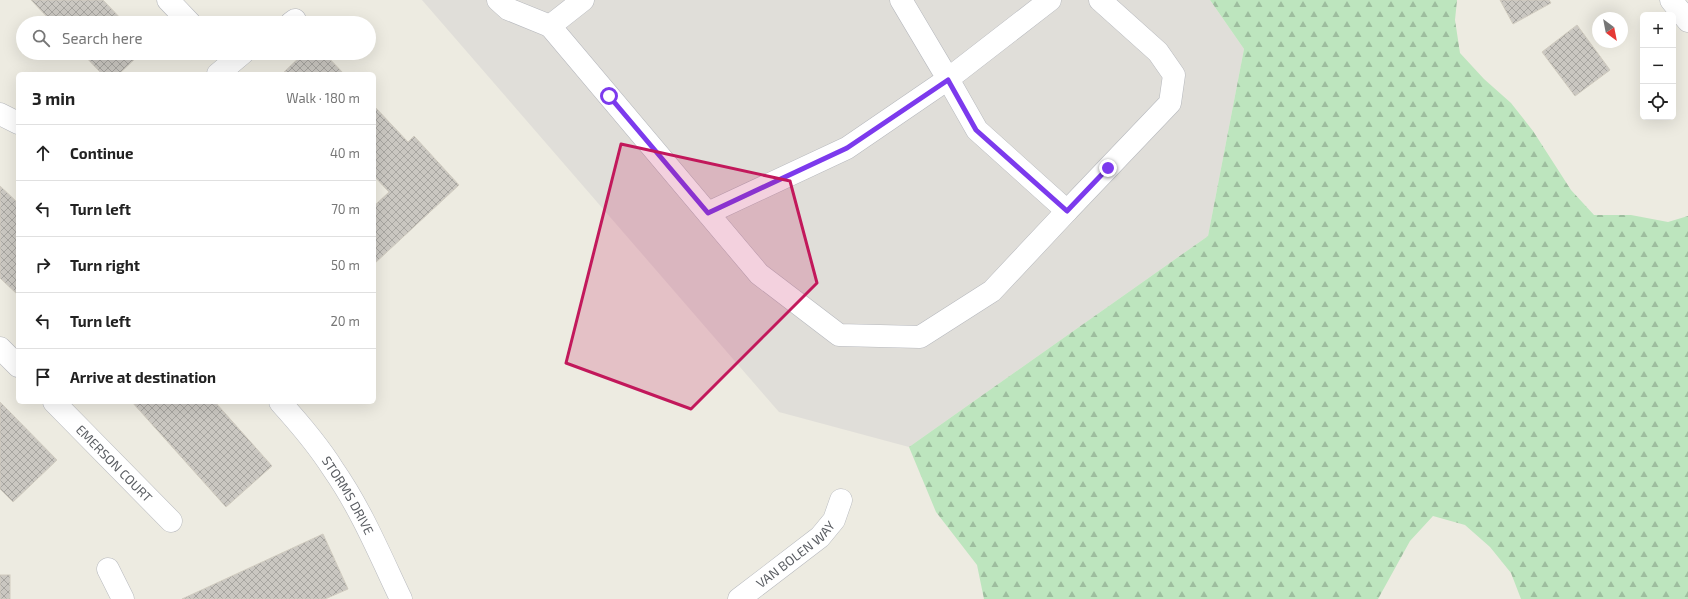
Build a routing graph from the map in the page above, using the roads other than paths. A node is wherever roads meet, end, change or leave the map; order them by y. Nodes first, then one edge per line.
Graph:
1 (168, 0) edge
2 (498, 0) edge
3 (583, 0) edge
4 (901, 0) edge
5 (1050, 0) edge
6 (1100, 0) edge
7 (1671, 0) edge
8 (183, 16) edge
9 (1688, 20) edge
10 (550, 26) junction
11 (948, 80) junction
12 (0, 114) edge
13 (16, 122) edge
14 (1067, 211) junction
15 (708, 213) junction
16 (0, 348) edge
17 (16, 364) edge
18 (58, 404) edge
19 (282, 404) edge
20 (841, 500) dead end
21 (171, 521) dead end
22 (108, 569) dead end
23 (122, 599) edge
24 (401, 599) edge
25 (739, 599) edge

1 - 8 street
2 - 10 street
3 - 10 street
4 - 11 street
5 - 11 street
6 - 14 street
7 - 9 street
10 - 15 street
11 - 14 street
11 - 15 street
12 - 13 street
14 - 15 street
16 - 17 street
18 - 21 street, EMERSON COURT
19 - 24 street, STORMS DRIVE
20 - 25 street, VAN BOLEN WAY
22 - 23 street

